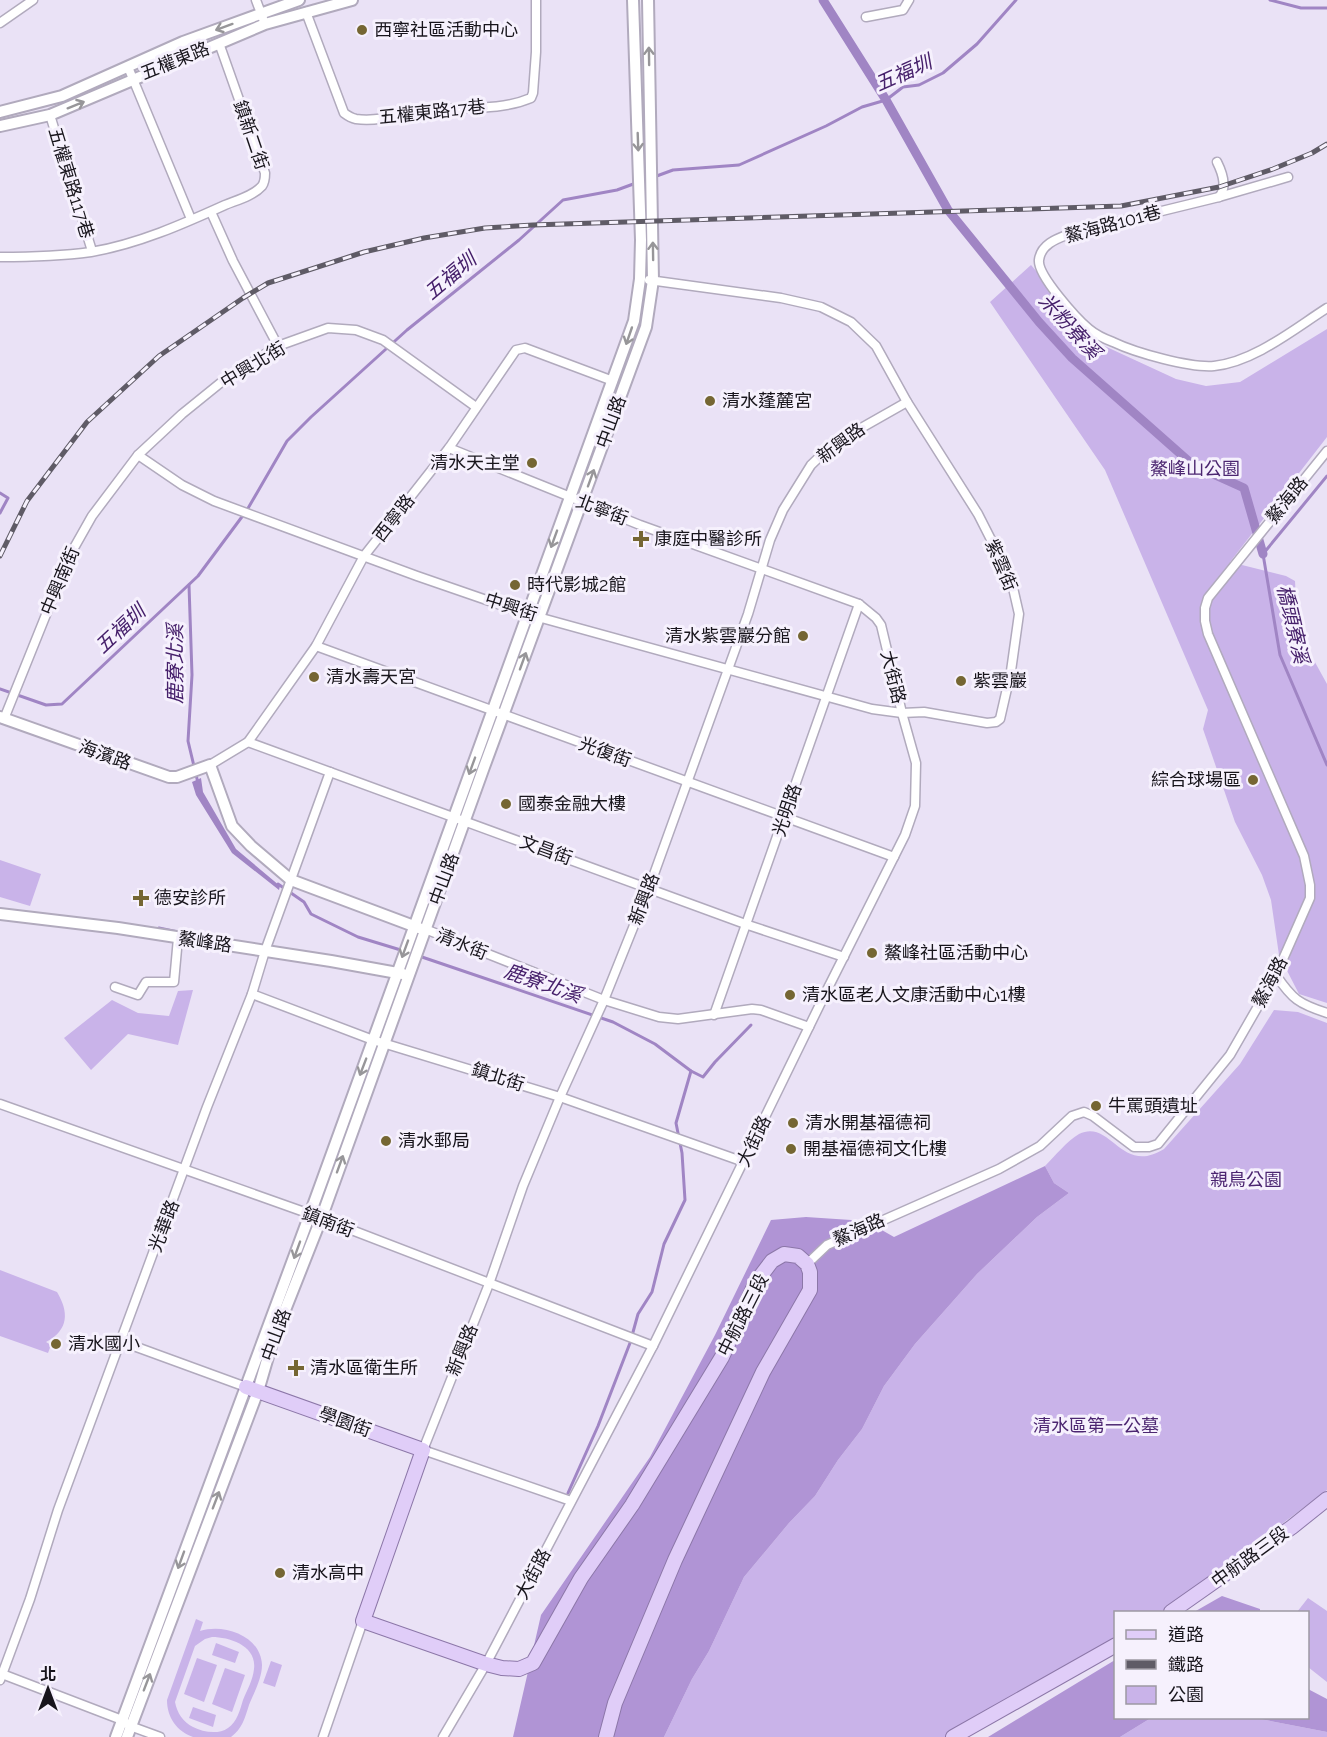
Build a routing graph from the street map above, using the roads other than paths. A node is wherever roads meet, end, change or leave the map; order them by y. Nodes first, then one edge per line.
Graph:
1 (33, 0) edge
2 (256, 0) edge
3 (299, 0) edge
4 (352, 0) edge
5 (536, 0) edge
6 (633, 0) edge
7 (648, 0) edge
8 (909, 0) edge
9 (306, 12) junction
10 (260, 13) junction
11 (866, 17) dead end
12 (0, 23) edge
13 (265, 24) junction
14 (219, 43) junction
15 (128, 67) junction
16 (134, 78) junction
17 (0, 112) edge
18 (50, 116) junction
19 (0, 126) edge
20 (1217, 162) dead end
21 (1288, 177) dead end
22 (1219, 197) junction
23 (211, 212) junction
24 (191, 219) junction
25 (92, 251) junction
26 (0, 257) edge
27 (640, 279) junction
28 (653, 280) junction
29 (1327, 308) edge
30 (278, 346) junction
31 (613, 381) junction
32 (907, 402) junction
33 (476, 407) junction
34 (449, 448) junction
35 (1327, 451) edge
36 (138, 455) junction
37 (570, 497) junction
38 (582, 502) junction
39 (364, 556) junction
40 (761, 568) junction
41 (859, 604) junction
42 (527, 614) junction
43 (539, 617) junction
44 (316, 646) junction
45 (727, 670) junction
46 (828, 696) junction
47 (491, 711) junction
48 (902, 713) junction
49 (503, 716) junction
50 (2, 718) edge
51 (248, 742) junction
52 (210, 765) junction
53 (330, 772) junction
54 (686, 782) junction
55 (454, 816) junction
56 (784, 818) junction
57 (465, 821) junction
58 (894, 857) junction
59 (291, 880) junction
60 (649, 888) junction
61 (0, 914) edge
62 (747, 925) junction
63 (414, 926) junction
64 (425, 929) junction
65 (178, 938) junction
66 (265, 951) junction
67 (844, 957) junction
68 (397, 972) junction
69 (1276, 975) junction
70 (409, 977) junction
71 (115, 987) dead end
72 (252, 994) junction
73 (603, 1000) junction
74 (1327, 1013) edge
75 (714, 1015) junction
76 (809, 1027) junction
77 (379, 1041) junction
78 (560, 1097) junction
79 (0, 1104) edge
80 (744, 1162) junction
81 (184, 1170) junction
82 (310, 1214) junction
83 (321, 1219) junction
84 (807, 1264) junction
85 (489, 1284) junction
86 (120, 1341) junction
87 (653, 1346) junction
88 (252, 1389) junction
89 (423, 1450) junction
90 (1327, 1499) edge
91 (571, 1501) junction
92 (1172, 1611) edge
93 (363, 1621) junction
94 (1114, 1646) edge
95 (486, 1664) junction
96 (1, 1677) edge
97 (126, 1728) edge
98 (116, 1737) edge
99 (160, 1737) edge
100 (323, 1737) edge
101 (443, 1737) edge
102 (606, 1737) edge
103 (953, 1737) edge

1 - 12 street
2 - 10 street
3 - 10 street, 五權東路
4 - 9 street, 五權東路
5 - 9 street, 五權東路17巷
6 -> 27 street, 中山路
28 -> 7 street, 中山路
8 - 11 street
9 - 13 street, 五權東路
10 - 13 street
10 -> 15 street, 五權東路
13 - 14 street, 五權東路
14 - 16 street, 五權東路
14 - 23 street, 鎮新二街
15 - 16 street
15 - 17 street, 五權東路
18 -> 16 street, 五權東路
16 - 24 street
18 - 19 street, 五權東路
18 - 25 street, 五權東路117巷
20 - 22 street
21 - 22 street
22 - 29 street, 鰲海路101巷
23 - 24 street, 鎮新二街
23 - 30 street
24 - 25 street, 鎮新二街
25 - 26 street, 鎮新二街
27 - 28 street
27 -> 31 street, 中山路
28 - 32 street
38 -> 28 street, 中山路
30 - 33 street, 中興北街
30 - 36 street, 中興北街
31 - 33 street, 西寧路
31 - 37 street, 中山路
32 - 40 street, 新興路
32 - 48 street, 紫雲街
33 - 34 street, 西寧路
34 - 37 street, 北寧街
34 - 39 street, 西寧路
35 - 69 street, 鰲海路
36 - 39 street, 中興街
36 - 50 street, 中興南街
37 - 38 street, 北寧街
37 -> 42 street, 中山路
38 - 40 street, 北寧街
38 - 43 street, 中山路
39 - 42 street, 中興街
39 - 44 street, 西寧路
40 - 41 street, 北寧街
40 - 45 street, 新興路
41 - 46 street, 光明路
41 - 48 street, 大街路
42 - 43 street, 中興街
42 - 47 street, 中山路
43 - 45 street, 中興街
49 -> 43 street, 中山路
44 - 47 street, 光復街
44 - 51 street, 西寧路
45 - 46 street, 中興街
45 - 54 street, 新興路
46 - 48 street, 中興街
46 - 56 street, 光明路
47 - 49 street, 光復街
47 -> 55 street, 中山路
48 - 58 street, 大街路
49 - 54 street, 光復街
49 - 57 street, 中山路
50 - 52 street, 海濱路
51 - 52 street, 西寧路
51 - 53 street, 文昌街
52 - 59 street, 清水街
53 - 55 street, 文昌街
53 - 59 street, 光華路
54 - 56 street, 光復街
54 - 60 street, 新興路
55 - 57 street, 文昌街
55 - 63 street, 中山路
56 - 58 street, 光復街
56 - 62 street, 光明路
57 - 60 street, 文昌街
57 - 64 street, 中山路
58 - 67 street, 大街路
59 - 63 street, 清水街
59 - 66 street, 光華路
60 - 62 street, 文昌街
60 - 73 street, 新興路
61 - 65 street, 鰲峰路
62 - 67 street, 文昌街
62 - 75 street, 光明路
63 - 64 street, 清水街
63 -> 68 street, 中山路
64 - 70 street, 中山路
64 - 73 street, 清水街
65 - 66 street, 鰲峰路
65 - 71 street
66 - 68 street, 鰲峰路
66 - 72 street, 光華路
67 - 76 street, 大街路
68 - 70 street, 鰲峰路
68 - 77 street, 中山路
69 - 74 street
69 - 84 street, 鰲海路
70 - 77 street, 中山路
72 - 77 street, 鎮北街
72 - 81 street, 光華路
73 - 75 street, 清水街
73 - 78 street, 新興路
75 - 76 street, 清水街
76 - 80 street, 大街路
77 - 78 street, 鎮北街
77 -> 82 street, 中山路
83 -> 77 street, 中山路
78 - 80 street, 鎮北街
78 - 85 street, 新興路
79 - 81 street, 鎮南街
80 - 87 street, 大街路
81 - 82 street, 鎮南街
81 - 86 street, 光華路
82 - 83 street, 鎮南街
82 -> 88 street, 中山路
83 - 85 street, 鎮南街
83 - 88 street, 中山路
84 - 95 main road, 中航路三段
84 - 102 main road
85 - 87 street, 鎮南街
85 - 89 street, 新興路
86 - 88 street, 學園街
86 - 96 street, 光華路
87 - 91 street, 大街路
88 - 89 main road, 學園街
88 - 97 street, 中山路
89 - 91 street, 學園街
89 - 93 main road, 新興路
90 - 92 main road, 中航路三段
91 - 95 street, 大街路
93 - 95 main road, 中航路三段
93 - 100 street, 新興路
94 - 103 main road
95 - 101 street, 大街路
96 - 97 street
97 - 98 street, 中山路
97 - 99 street

